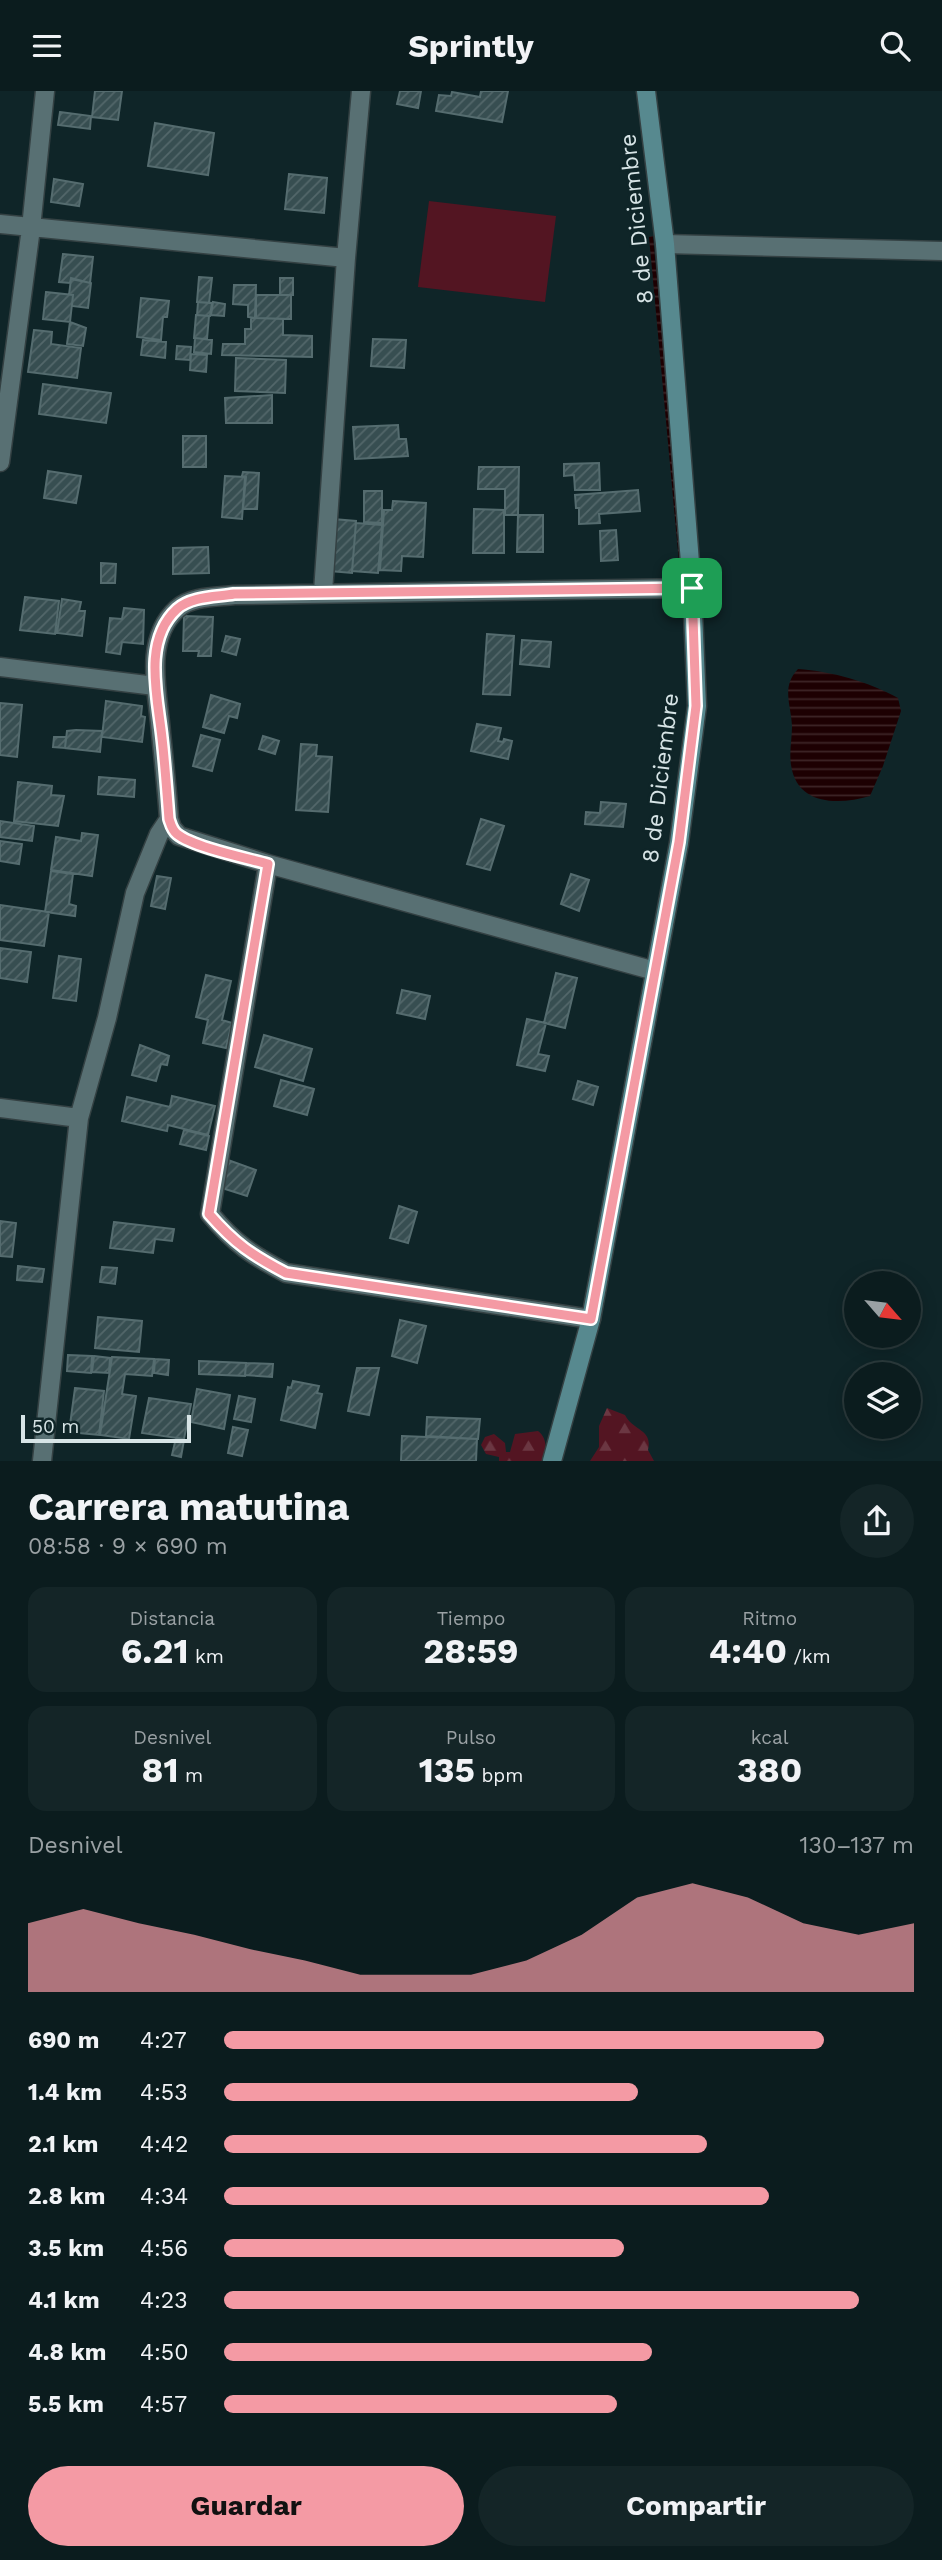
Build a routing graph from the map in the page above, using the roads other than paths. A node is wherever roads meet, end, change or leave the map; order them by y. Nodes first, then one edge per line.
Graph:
1 (45, 91) edge
2 (361, 91) edge
3 (646, 91) edge
4 (0, 224) edge
5 (31, 228) junction
6 (665, 244) junction
7 (942, 251) edge
8 (346, 258) junction
9 (0, 462) edge
10 (692, 588) junction
11 (323, 592) junction
12 (0, 667) edge
13 (155, 685) junction
14 (169, 819) junction
15 (268, 864) junction
16 (655, 971) junction
17 (0, 1108) edge
18 (79, 1118) junction
19 (591, 1319) junction
20 (42, 1461) edge
21 (552, 1461) edge

1 - 5 street
2 - 8 street
3 - 6 street, 8 de Diciembre
4 - 5 street
5 - 8 street
5 - 9 street
6 - 7 street
6 - 10 street, 8 de Diciembre
8 - 11 street
10 - 11 street
10 - 16 street, 8 de Diciembre
11 - 13 street
12 - 13 street
13 - 14 street
14 - 15 street
14 - 18 street
15 - 16 street
15 - 19 street
16 - 19 street, 8 de Diciembre
17 - 18 street
18 - 20 street
19 - 21 street, 8 de Diciembre

